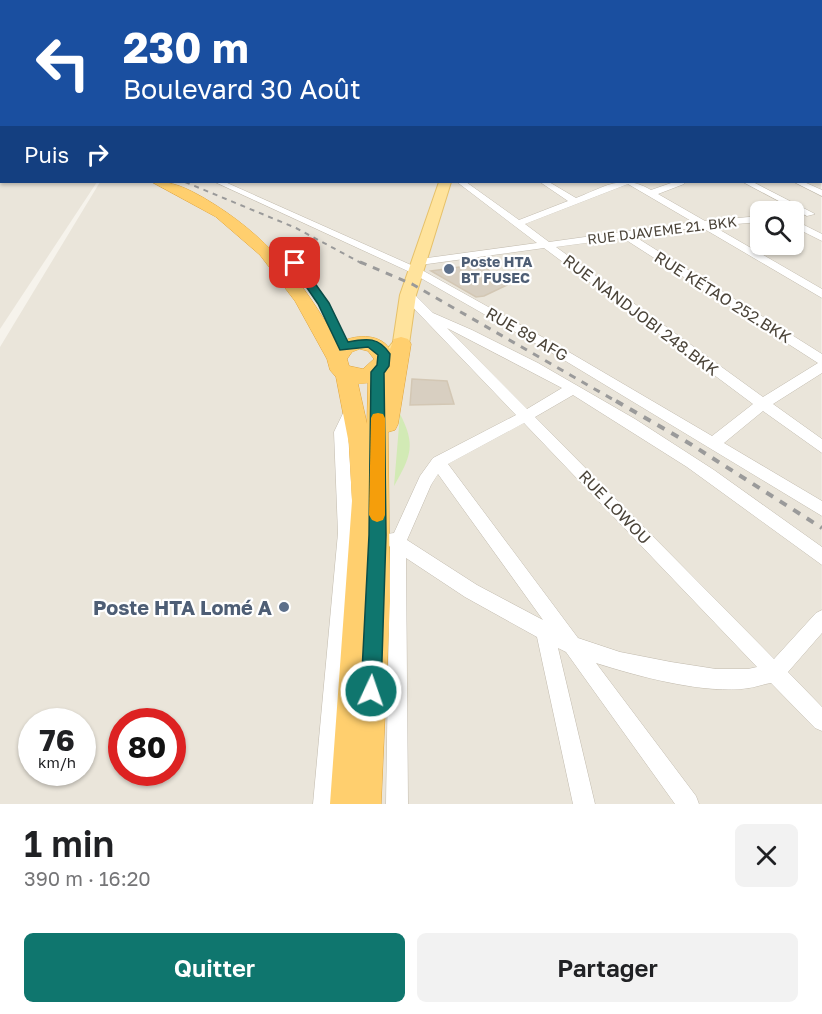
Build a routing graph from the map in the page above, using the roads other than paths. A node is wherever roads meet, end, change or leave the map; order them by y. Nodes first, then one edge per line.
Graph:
1 (161, 183) edge
2 (177, 183) edge
3 (221, 183) edge
4 (446, 183) edge
5 (462, 183) edge
6 (546, 183) edge
7 (622, 183) edge
8 (633, 183) edge
9 (678, 183) edge
10 (749, 183) edge
11 (800, 183) edge
12 (821, 192) edge
13 (652, 193) junction
14 (575, 201) junction
15 (822, 213) edge
16 (810, 214) junction
17 (804, 215) edge
18 (750, 220) edge
19 (518, 224) junction
20 (703, 224) junction
21 (804, 228) edge
22 (624, 234) junction
23 (822, 238) edge
24 (547, 245) junction
25 (418, 267) junction
26 (408, 294) junction
27 (822, 294) edge
28 (426, 313) junction
29 (387, 357) junction
30 (342, 360) junction
31 (822, 360) edge
32 (822, 367) edge
33 (572, 388) junction
34 (762, 404) junction
35 (352, 409) junction
36 (526, 416) junction
37 (713, 444) junction
38 (822, 447) edge
39 (379, 453) junction
40 (438, 462) junction
41 (822, 509) edge
42 (371, 538) junction
43 (822, 557) edge
44 (822, 619) edge
45 (545, 631) junction
46 (573, 646) junction
47 (775, 672) junction
48 (822, 721) edge
49 (324, 804) edge
50 (347, 804) edge
51 (364, 804) edge
52 (397, 804) edge
53 (584, 804) edge
54 (688, 804) edge

1 - 30 highway
2 - 30 highway
3 - 25 street, RUE 89 AFG
4 - 25 main road
5 - 19 street, RUE NANDJOBI 248.BKK
6 - 14 street
7 - 14 street
8 - 13 street
9 - 13 street
10 - 16 street
11 - 12 street
13 - 20 street
14 - 19 street
15 - 16 street
16 - 17 street
18 - 20 street, RUE DJAVEME 21. BKK
19 - 24 street, RUE NANDJOBI 248.BKK
20 - 22 street, RUE DJAVEME 21. BKK
20 - 27 street
21 - 23 street
22 - 24 street, RUE DJAVEME 21. BKK
22 - 31 street, RUE KÉTAO 252.BKK
24 - 25 street, RUE DJAVEME 21. BKK
24 - 34 street, RUE NANDJOBI 248.BKK
25 - 26 main road
25 - 37 street, RUE 89 AFG
26 - 28 street, RUE LOWOU
26 - 29 main road
28 - 33 street
28 - 36 street, RUE LOWOU
29 - 30 highway
29 - 30 highway
29 - 39 highway
29 - 39 highway
30 - 35 highway
32 - 34 street
33 - 36 street
33 - 43 street
34 - 37 street
34 - 38 street, RUE NANDJOBI 248.BKK
35 - 42 highway
35 - 42 street
36 - 40 street
36 - 47 street, RUE LOWOU
37 - 41 street, RUE 89 AFG
39 - 42 highway
40 - 42 street
40 - 46 street
42 - 45 street
42 - 49 street
42 - 50 highway
42 - 51 highway
42 - 52 street
44 - 47 street
45 - 46 street
45 - 53 street
46 - 47 street
46 - 54 street
47 - 48 street, RUE LOWOU

